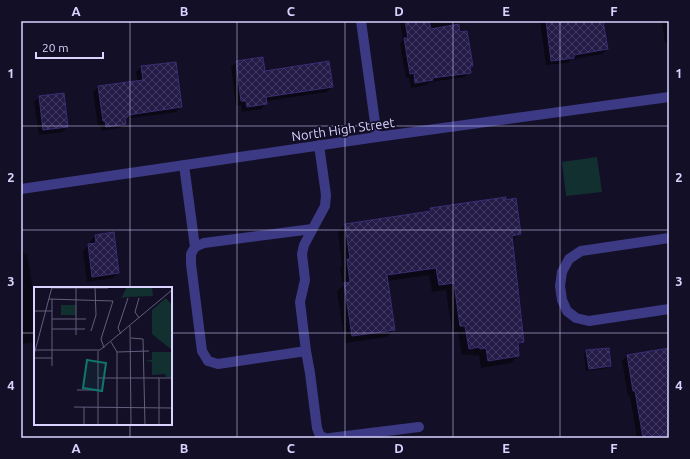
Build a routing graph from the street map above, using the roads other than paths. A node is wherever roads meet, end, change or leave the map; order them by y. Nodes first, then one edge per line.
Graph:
1 (361, 21) edge
2 (669, 97) edge
3 (377, 137) junction
4 (319, 145) junction
5 (184, 165) junction
6 (21, 189) edge
7 (312, 229) junction
8 (669, 238) edge
9 (195, 247) junction
10 (669, 309) edge
11 (306, 351) junction
12 (419, 427) dead end
13 (325, 438) edge
14 (330, 438) edge

1 - 3 street
2 - 3 street, North High Street
3 - 4 street, North High Street
4 - 5 street, North High Street
4 - 7 street
5 - 6 street, North High Street
5 - 9 street
7 - 9 street
7 - 11 street
8 - 10 street
9 - 11 street
11 - 13 street
12 - 14 street

